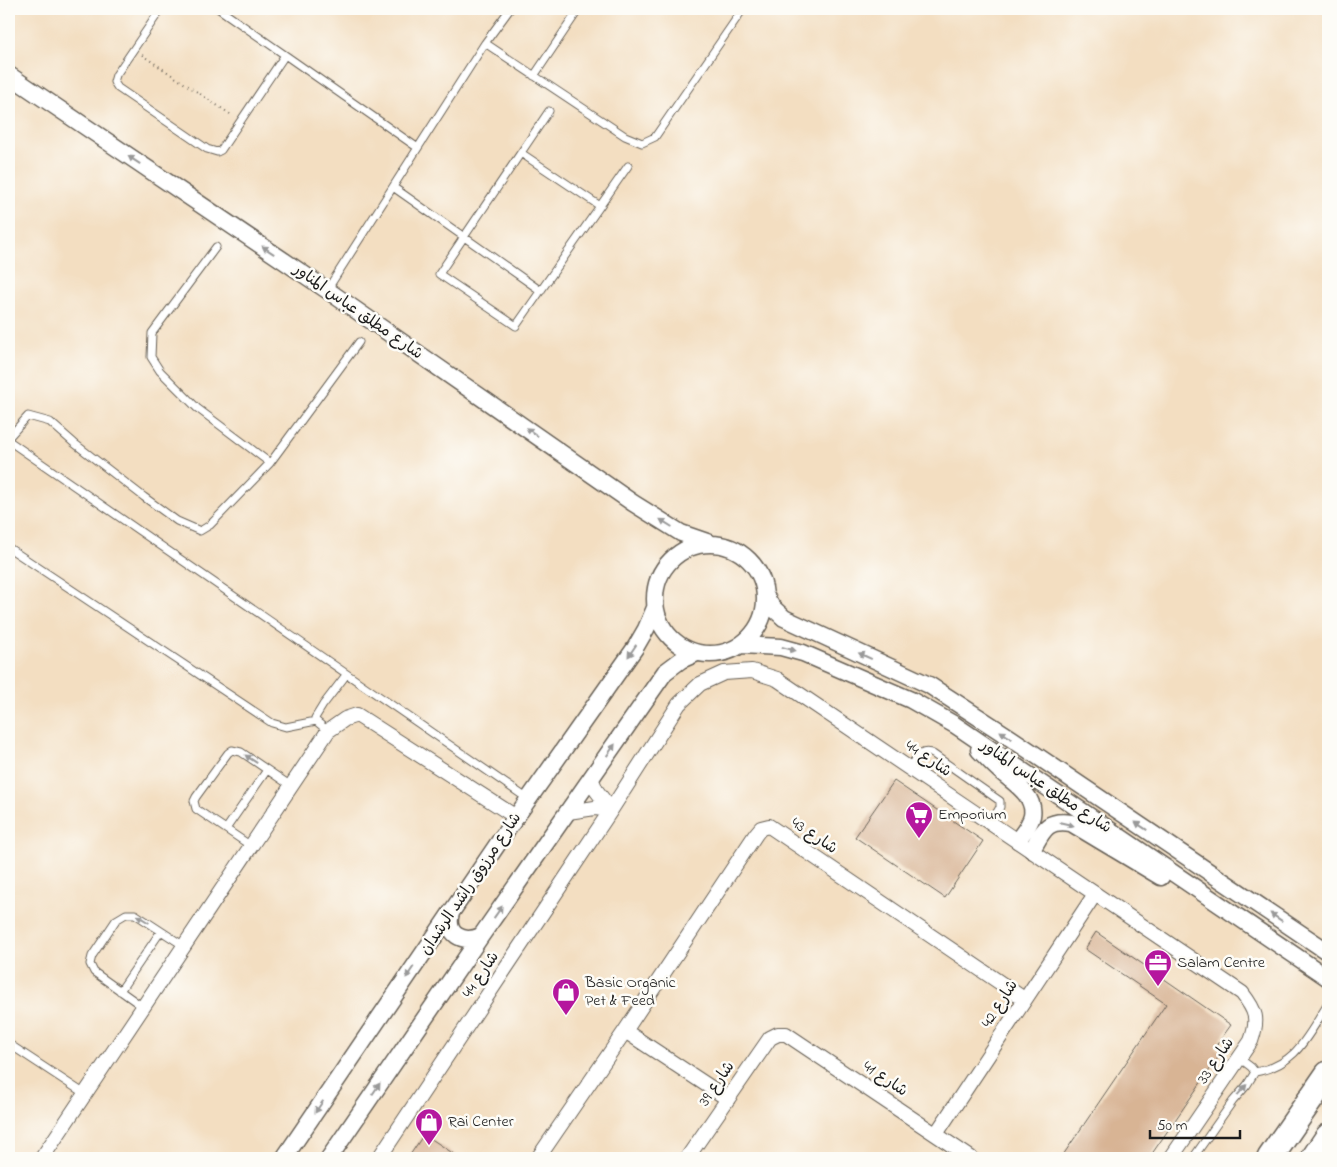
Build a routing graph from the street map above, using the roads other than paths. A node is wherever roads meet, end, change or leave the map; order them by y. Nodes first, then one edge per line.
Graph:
1 (160, 9) edge
2 (219, 9) edge
3 (510, 9) edge
4 (579, 9) edge
5 (743, 9) edge
6 (485, 43) junction
7 (285, 55) junction
8 (9, 75) edge
9 (534, 76) junction
10 (549, 111) dead end
11 (418, 148) junction
12 (521, 153) junction
13 (628, 166) dead end
14 (393, 187) junction
15 (600, 206) junction
16 (464, 237) junction
17 (216, 247) dead end
18 (327, 290) junction
19 (541, 291) junction
20 (359, 342) dead end
21 (9, 439) edge
22 (270, 463) junction
23 (710, 543) junction
24 (9, 548) edge
25 (765, 595) junction
26 (655, 608) junction
27 (741, 645) junction
28 (697, 653) junction
29 (346, 674) junction
30 (316, 722) junction
31 (955, 725) junction
32 (328, 731) junction
33 (909, 767) junction
34 (268, 770) junction
35 (591, 778) junction
36 (291, 786) junction
37 (528, 799) junction
38 (612, 810) junction
39 (568, 812) junction
40 (516, 817) junction
41 (991, 822) junction
42 (226, 829) junction
43 (1018, 840) junction
44 (251, 846) junction
45 (1032, 850) junction
46 (1095, 894) junction
47 (1212, 900) junction
48 (451, 913) junction
49 (161, 931) junction
50 (481, 936) junction
51 (184, 946) junction
52 (1322, 948) edge
53 (1328, 978) edge
54 (120, 991) junction
55 (1024, 999) junction
56 (1251, 1004) joint
57 (1328, 1004) edge
58 (143, 1008) junction
59 (625, 1031) junction
60 (778, 1034) joint
61 (9, 1044) edge
62 (1239, 1058) junction
63 (1254, 1072) junction
64 (1328, 1074) edge
65 (85, 1094) junction
66 (728, 1099) junction
67 (936, 1134) junction
68 (1328, 1137) edge
69 (42, 1158) edge
70 (284, 1158) edge
71 (329, 1158) edge
72 (379, 1158) edge
73 (538, 1158) edge
74 (687, 1158) edge
75 (971, 1158) edge
76 (1170, 1158) edge
77 (1193, 1158) edge
78 (1270, 1158) edge
79 (1314, 1158) edge

1 - 7 lane
2 - 7 lane
3 - 6 lane
4 - 9 lane
5 - 9 lane
6 - 9 lane
6 - 11 lane
7 - 11 lane
18 -> 8 street, شارع مطلق عباس المناور
10 - 12 lane
11 - 14 lane
12 - 15 lane
12 - 16 lane
13 - 15 lane
14 - 16 lane
14 - 18 lane
15 - 19 lane
16 - 19 lane
16 - 19 lane
17 - 22 lane
23 -> 18 street, شارع مطلق عباس المناور
20 - 22 lane
21 - 22 lane
21 - 29 lane
23 - 25 street
23 - 26 street
24 - 30 lane
25 - 27 street
52 -> 25 street, شارع مطلق عباس المناور
26 - 28 street
26 -> 37 street, شارع مرزوق راشد الرشدان
27 - 28 street
27 -> 31 street, شارع مطلق عباس المناور
35 -> 28 street
29 - 30 lane
29 - 37 lane
30 - 32 lane
31 - 43 street
31 - 47 street, شارع مطلق عباس المناور
32 - 36 street
32 - 40 street
33 - 38 street, شارع 44
33 - 41 street, شارع 44
33 - 41 lane
34 - 36 lane
34 - 42 lane
34 -> 42 lane
35 - 38 street
35 - 39 street
36 - 44 street
37 - 40 street, شارع مرزوق راشد الرشدان
38 - 39 street
38 - 72 street, شارع 44
50 -> 39 street
40 - 48 street, شارع مرزوق راشد الرشدان
41 - 43 street, شارع 44
42 - 44 lane
43 - 45 street, شارع 44
44 - 51 street
45 - 46 street, شارع 44
45 -> 47 street
46 - 55 street, شارع 42
46 - 56 street, شارع 44
47 - 53 street, شارع مطلق عباس المناور
48 - 50 street
48 -> 70 street, شارع مرزوق راشد الرشدان
49 - 51 lane
49 - 54 lane
49 -> 54 lane
71 -> 50 street
51 - 58 street
54 - 58 lane
55 - 59 street, شارع 43
55 - 67 street, شارع 42
56 - 62 street, شارع 33
57 - 63 lane
58 - 65 street
59 - 66 street
59 - 73 street, شارع 43
60 - 66 street, شارع 39
60 - 67 street, شارع 41
61 - 65 lane
62 - 63 lane
62 - 76 street, شارع 33
77 -> 63 lane
64 - 78 highway
65 - 69 street
66 - 74 street, شارع 39
67 - 75 street, شارع 41
68 - 79 highway

